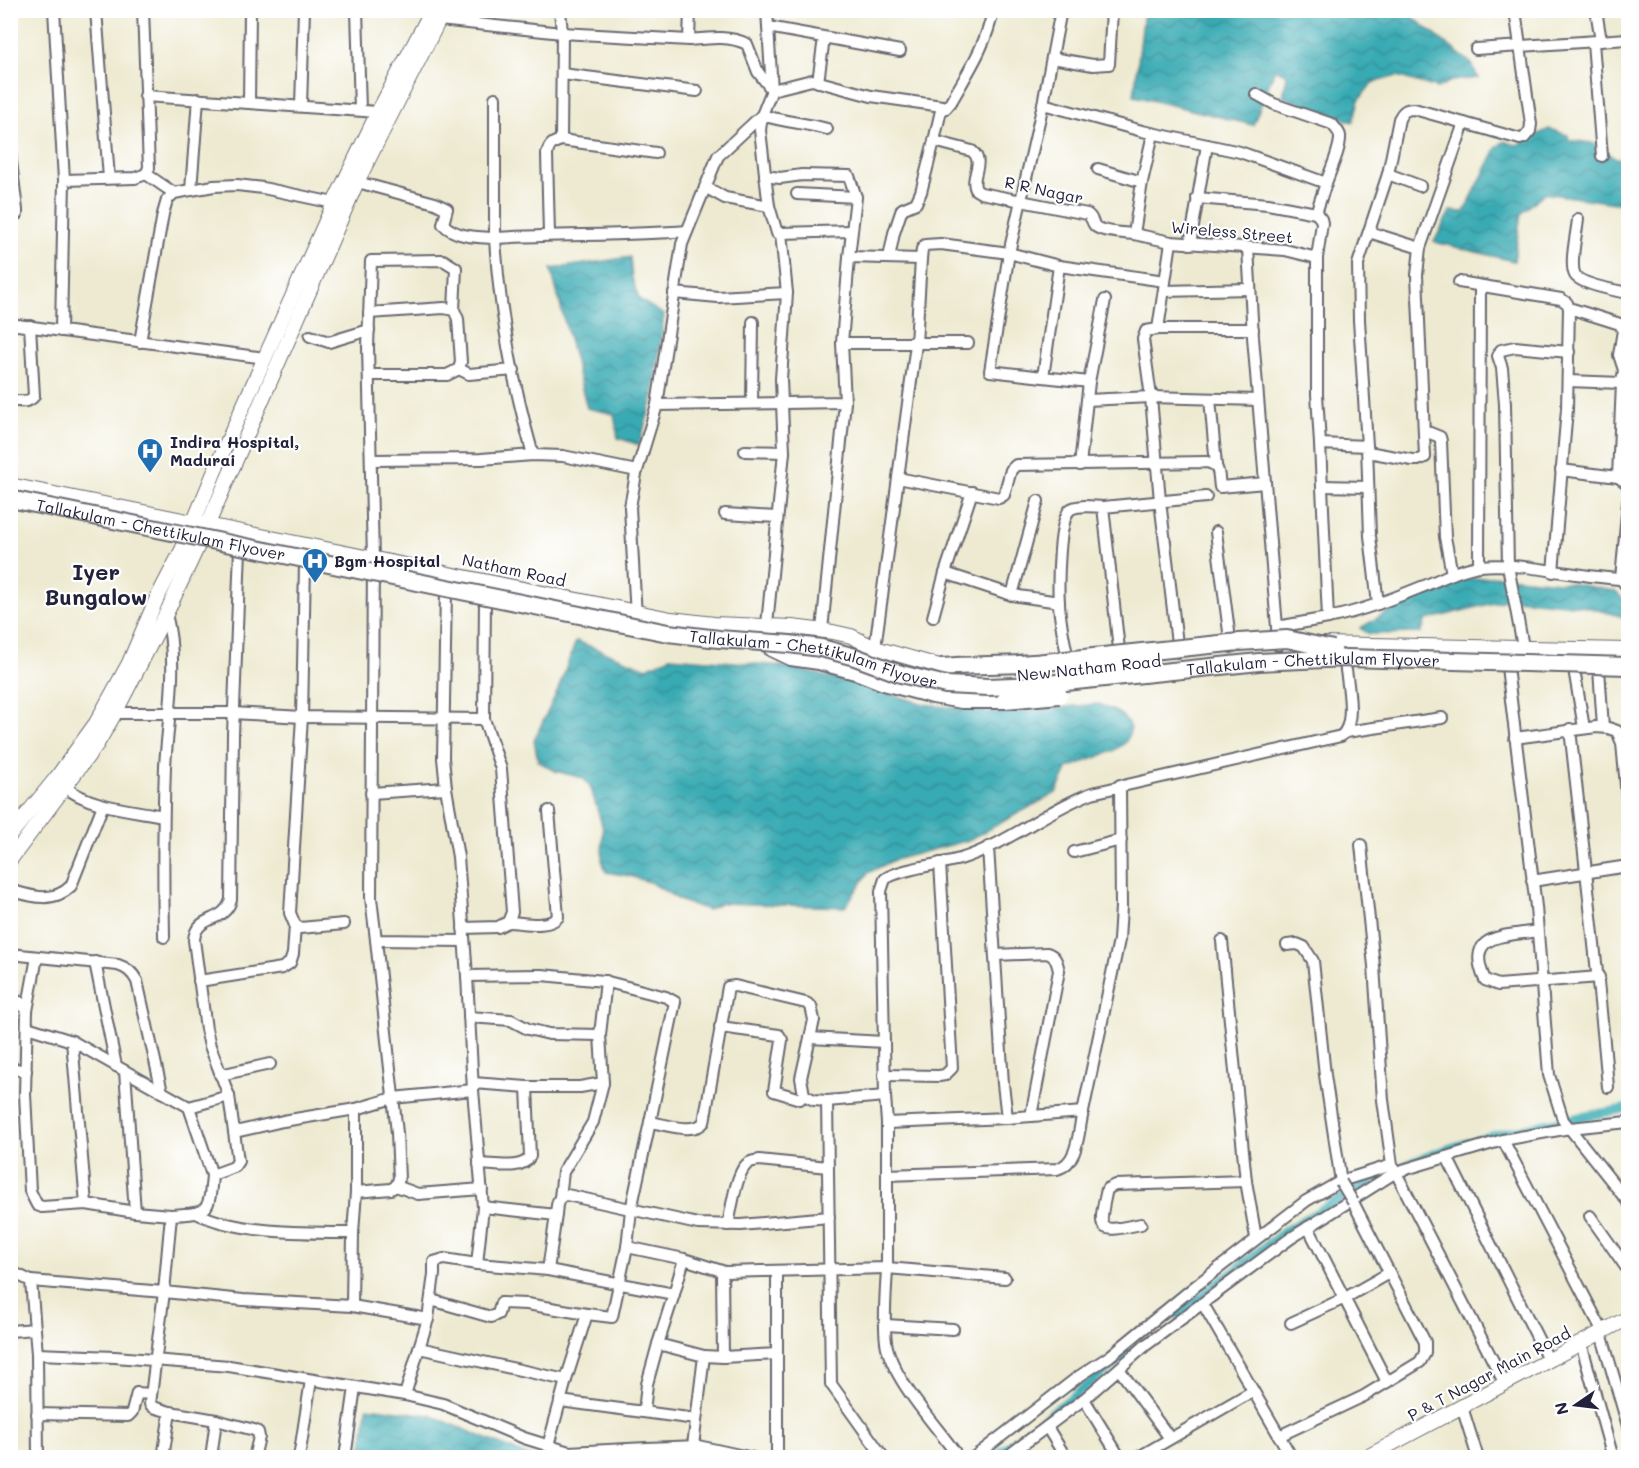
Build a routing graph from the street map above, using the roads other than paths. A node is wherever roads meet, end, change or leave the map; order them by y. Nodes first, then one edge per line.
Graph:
1 (54, 10) edge
2 (96, 10) edge
3 (143, 10) edge
4 (250, 10) edge
5 (304, 10) edge
6 (357, 10) edge
7 (560, 10) edge
8 (690, 10) edge
9 (767, 10) edge
10 (993, 10) edge
11 (1061, 10) edge
12 (1112, 10) edge
13 (1515, 10) edge
14 (1596, 10) edge
15 (438, 14) edge
16 (768, 27) junction
17 (562, 33) junction
18 (824, 38) junction
19 (1629, 39) edge
20 (689, 40) junction
21 (1597, 41) junction
22 (1520, 45) junction
23 (1476, 49) dead end
24 (900, 51) dead end
25 (1052, 58) junction
26 (562, 74) junction
27 (818, 82) junction
28 (772, 90) junction
29 (697, 91) dead end
30 (1256, 94) dead end
31 (145, 96) junction
32 (495, 98) dead end
33 (198, 99) junction
34 (249, 103) junction
35 (1043, 104) junction
36 (301, 106) junction
37 (942, 106) junction
38 (360, 110) junction
39 (378, 112) junction
40 (762, 115) junction
41 (1464, 123) junction
42 (827, 129) dead end
43 (1153, 134) junction
44 (561, 140) junction
45 (934, 141) junction
46 (1207, 145) junction
47 (10, 153) edge
48 (656, 153) dead end
49 (1602, 156) dead end
50 (1098, 169) dead end
51 (146, 174) junction
52 (1388, 174) junction
53 (765, 176) junction
54 (109, 177) junction
55 (64, 180) junction
56 (351, 181) junction
57 (1142, 182) junction
58 (1326, 183) junction
59 (1420, 186) dead end
60 (705, 187) junction
61 (191, 190) junction
62 (174, 194) junction
63 (797, 194) dead end
64 (856, 196) junction
65 (1197, 198) junction
66 (1022, 200) junction
67 (334, 203) junction
68 (769, 206) junction
69 (1316, 213) junction
70 (10, 217) edge
71 (1578, 219) dead end
72 (687, 231) junction
73 (851, 231) junction
74 (1369, 232) junction
75 (781, 233) junction
76 (549, 234) junction
77 (1134, 234) junction
78 (495, 238) junction
79 (1171, 242) junction
80 (1190, 244) junction
81 (1248, 248) junction
82 (1420, 248) junction
83 (1009, 253) junction
84 (849, 257) junction
85 (889, 258) junction
86 (1317, 258) junction
87 (921, 260) junction
88 (1059, 266) junction
89 (1459, 282) dead end
90 (1165, 286) junction
91 (1480, 286) junction
92 (1250, 289) junction
93 (674, 293) junction
94 (787, 293) junction
95 (1629, 293) edge
96 (1105, 300) dead end
97 (1569, 308) junction
98 (454, 310) junction
99 (369, 313) junction
100 (753, 322) dead end
101 (10, 324) edge
102 (30, 326) junction
103 (1252, 329) junction
104 (369, 330) junction
105 (1158, 330) junction
106 (61, 331) junction
107 (310, 336) dead end
108 (140, 342) junction
109 (842, 343) junction
110 (968, 343) dead end
111 (916, 344) junction
112 (1569, 352) junction
113 (265, 358) junction
114 (459, 369) junction
115 (514, 370) junction
116 (1626, 371) edge
117 (369, 375) junction
118 (1043, 377) junction
119 (1568, 381) junction
120 (1089, 382) junction
121 (1622, 383) junction
122 (1151, 398) junction
123 (1210, 399) junction
124 (10, 400) edge
125 (1087, 400) junction
126 (1258, 400) junction
127 (845, 402) junction
128 (752, 403) junction
129 (782, 403) junction
130 (657, 405) junction
131 (1425, 431) junction
132 (1320, 444) junction
133 (1367, 449) junction
134 (745, 451) dead end
135 (784, 452) junction
136 (533, 455) junction
137 (372, 460) junction
138 (1156, 464) junction
139 (1080, 465) junction
140 (1216, 465) junction
141 (1561, 470) junction
142 (637, 471) junction
143 (1618, 477) junction
144 (898, 478) junction
145 (1265, 483) junction
146 (1628, 485) edge
147 (10, 486) edge
148 (1322, 486) junction
149 (1368, 487) junction
150 (972, 492) junction
151 (1206, 497) dead end
152 (10, 501) edge
153 (1038, 501) dead end
154 (1160, 501) junction
155 (1629, 503) edge
156 (1103, 507) junction
157 (725, 514) dead end
158 (777, 517) junction
159 (194, 521) junction
160 (208, 524) junction
161 (1216, 532) dead end
162 (194, 539) junction
163 (240, 549) junction
164 (373, 558) junction
165 (305, 563) junction
166 (1479, 566) junction
167 (1508, 566) junction
168 (1553, 572) junction
169 (945, 573) junction
170 (1452, 574) junction
171 (373, 576) junction
172 (1625, 584) edge
173 (446, 591) junction
174 (1012, 595) junction
175 (485, 599) junction
176 (1059, 602) junction
177 (1378, 604) junction
178 (635, 612) junction
179 (166, 614) junction
180 (933, 617) dead end
181 (1328, 618) junction
182 (767, 625) junction
183 (1277, 627) junction
184 (636, 630) junction
185 (822, 630) junction
186 (668, 636) joint
187 (1278, 645) junction
188 (873, 647) junction
189 (1230, 647) junction
190 (1523, 647) junction
191 (771, 648) junction
192 (1333, 649) junction
193 (1629, 651) edge
194 (1178, 652) junction
195 (1629, 657) edge
196 (1120, 658) junction
197 (1346, 663) junction
198 (1069, 664) junction
199 (942, 667) junction
200 (1507, 667) junction
201 (1629, 668) edge
202 (1574, 669) junction
203 (1599, 669) junction
204 (1152, 674) junction
205 (116, 713) junction
206 (234, 713) junction
207 (168, 715) junction
208 (302, 717) junction
209 (372, 718) junction
210 (1442, 718) dead end
211 (443, 719) junction
212 (484, 719) junction
213 (1603, 727) junction
214 (1584, 728) junction
215 (1570, 729) junction
216 (1346, 732) junction
217 (1515, 738) junction
218 (1120, 785) junction
219 (64, 786) junction
220 (446, 788) junction
221 (371, 793) junction
222 (104, 805) junction
223 (1629, 808) edge
224 (549, 811) dead end
225 (163, 816) junction
226 (10, 835) edge
227 (1121, 840) junction
228 (1361, 845) dead end
229 (988, 847) junction
230 (1074, 852) dead end
231 (10, 860) edge
232 (940, 864) junction
233 (1629, 866) edge
234 (1585, 871) junction
235 (1532, 881) junction
236 (13, 891) dead end
237 (508, 922) junction
238 (344, 924) dead end
239 (295, 925) junction
240 (463, 928) junction
241 (1537, 931) junction
242 (164, 938) dead end
243 (376, 940) junction
244 (464, 941) junction
245 (1222, 941) dead end
246 (1287, 945) dead end
247 (10, 954) edge
248 (995, 955) junction
249 (37, 957) junction
250 (95, 962) junction
251 (467, 976) junction
252 (1599, 977) junction
253 (1542, 980) junction
254 (200, 981) junction
255 (606, 981) junction
256 (10, 999) edge
257 (27, 1011) junction
258 (469, 1017) junction
259 (27, 1027) junction
260 (720, 1027) junction
261 (600, 1035) junction
262 (810, 1038) junction
263 (72, 1041) junction
264 (884, 1042) junction
265 (270, 1064) dead end
266 (10, 1068) edge
267 (121, 1069) junction
268 (26, 1071) junction
269 (220, 1075) junction
270 (884, 1075) junction
271 (603, 1083) junction
272 (473, 1087) junction
273 (526, 1087) junction
274 (1608, 1087) dead end
275 (162, 1092) junction
276 (804, 1095) junction
277 (230, 1096) junction
278 (885, 1096) junction
279 (393, 1098) junction
280 (827, 1101) junction
281 (189, 1107) junction
282 (356, 1109) junction
283 (1083, 1112) junction
284 (1031, 1116) junction
285 (1007, 1118) junction
286 (650, 1122) junction
287 (1629, 1122) edge
288 (887, 1124) junction
289 (1567, 1125) junction
290 (235, 1132) junction
291 (1503, 1140) junction
292 (1447, 1157) junction
293 (479, 1164) junction
294 (828, 1167) junction
295 (1394, 1168) junction
296 (212, 1174) junction
297 (887, 1175) junction
298 (1246, 1180) junction
299 (1341, 1181) junction
300 (396, 1186) junction
301 (482, 1189) junction
302 (356, 1192) junction
303 (560, 1197) junction
304 (1629, 1202) edge
305 (86, 1204) junction
306 (483, 1207) junction
307 (631, 1210) junction
308 (135, 1212) junction
309 (196, 1214) junction
310 (171, 1215) junction
311 (556, 1215) junction
312 (1590, 1216) dead end
313 (829, 1217) junction
314 (1141, 1224) dead end
315 (728, 1225) junction
316 (1308, 1227) junction
317 (353, 1233) junction
318 (1256, 1238) junction
319 (627, 1247) junction
320 (684, 1259) junction
321 (477, 1264) junction
322 (886, 1268) junction
323 (548, 1270) junction
324 (830, 1270) junction
325 (1629, 1270) edge
326 (10, 1271) edge
327 (777, 1271) junction
328 (722, 1272) junction
329 (1389, 1273) junction
330 (1005, 1278) dead end
331 (31, 1281) junction
332 (620, 1284) junction
333 (164, 1292) junction
334 (674, 1294) junction
335 (1345, 1298) junction
336 (431, 1300) junction
337 (1203, 1304) junction
338 (352, 1306) junction
339 (587, 1314) junction
340 (428, 1319) junction
341 (1628, 1321) edge
342 (1291, 1323) dead end
343 (886, 1324) junction
344 (35, 1329) junction
345 (953, 1329) dead end
346 (10, 1331) edge
347 (1602, 1333) junction
348 (1581, 1343) junction
349 (658, 1344) junction
350 (419, 1348) junction
351 (37, 1354) junction
352 (777, 1354) junction
353 (704, 1356) junction
354 (723, 1357) junction
355 (155, 1359) junction
356 (1549, 1360) junction
357 (1119, 1369) junction
358 (311, 1380) junction
359 (566, 1380) junction
360 (1387, 1382) junction
361 (1505, 1384) junction
362 (355, 1387) junction
363 (1253, 1391) junction
364 (150, 1394) junction
365 (405, 1395) junction
366 (1084, 1399) junction
367 (560, 1401) junction
368 (1462, 1407) junction
369 (170, 1412) junction
370 (644, 1412) junction
371 (37, 1414) junction
372 (696, 1419) junction
373 (216, 1420) junction
374 (1629, 1426) edge
375 (1047, 1427) junction
376 (1279, 1436) junction
377 (1169, 1437) junction
378 (548, 1446) junction
379 (693, 1446) junction
380 (649, 1453) edge
381 (952, 1455) edge
382 (1370, 1456) edge
383 (38, 1458) edge
384 (163, 1458) edge
385 (211, 1458) edge
386 (254, 1458) edge
387 (299, 1458) edge
388 (345, 1458) edge
389 (753, 1458) edge
390 (777, 1458) edge
391 (884, 1458) edge
392 (974, 1458) edge
393 (1005, 1458) edge
394 (1066, 1458) edge
395 (1120, 1458) edge
396 (1137, 1458) edge
397 (1292, 1458) edge
398 (1478, 1458) edge
399 (1613, 1458) edge

1 - 55 street
2 - 54 street
3 - 31 street
4 - 34 street
5 - 36 street
6 - 38 street
7 - 17 street
8 - 20 street
9 - 16 street
10 - 37 street
11 - 25 street
12 - 25 street
13 - 22 street
14 - 21 street
15 - 17 street
15 - 39 main road
15 - 56 main road
16 - 18 street
16 - 28 street
17 - 20 street
17 - 26 street
18 - 24 street
18 - 27 street
19 - 21 street
20 - 28 street
21 - 22 street
21 - 49 street
22 - 23 street
22 - 41 street
25 - 35 street
26 - 29 street
26 - 44 street
27 - 28 street
27 - 37 street
28 - 40 street
30 - 58 street
31 - 33 street
31 - 51 street
32 - 78 street
33 - 34 street
33 - 61 street
34 - 36 street
35 - 43 street
35 - 66 street
36 - 38 street
37 - 45 street
38 - 39 street
39 - 56 main road
40 - 42 street
40 - 53 street
40 - 60 street
41 - 52 street
41 - 82 street
43 - 46 street
43 - 57 street
44 - 48 street
44 - 76 street
45 - 66 street, R R Nagar
45 - 85 street
46 - 58 street
46 - 65 street
47 - 70 street
50 - 57 street
51 - 54 street
51 - 62 street
52 - 59 street
52 - 74 street
53 - 64 street
53 - 68 street
54 - 55 street
55 - 106 street
56 - 67 main road
56 - 78 street
56 - 160 main road
57 - 77 street
58 - 69 street
60 - 68 street
60 - 72 street
61 - 62 street
61 - 67 street
62 - 108 street
63 - 64 street
64 - 73 street
65 - 69 street
65 - 80 street
66 - 77 street, R R Nagar
66 - 83 street
67 - 113 main road
68 - 75 street
69 - 86 street
71 - 95 street
72 - 76 street
72 - 93 street
73 - 75 street
73 - 84 street
74 - 82 street
74 - 133 street
75 - 94 street
76 - 78 street
77 - 79 street, Wireless Street
78 - 115 street
79 - 80 street, Wireless Street
79 - 90 street
80 - 81 street, Wireless Street
81 - 86 street, Wireless Street
81 - 92 street
82 - 131 street
83 - 87 street
83 - 88 street
83 - 118 street
84 - 85 street
84 - 109 street
85 - 87 street
86 - 132 street
87 - 111 street
88 - 90 street
88 - 118 street
89 - 91 street
90 - 92 street
90 - 105 street
91 - 97 street
91 - 166 street
92 - 103 street
93 - 94 street
93 - 130 street
94 - 129 street
96 - 120 street
97 - 112 street
97 - 116 street
98 - 99 street
98 - 99 street
98 - 114 street
99 - 104 street
100 - 128 street
101 - 102 street
102 - 106 street
102 - 124 street
103 - 105 street
103 - 126 street
104 - 107 street
104 - 117 street
105 - 122 street
106 - 108 street
108 - 113 street
109 - 111 street
109 - 127 street
110 - 111 street
111 - 144 street
112 - 119 street
112 - 167 street
113 - 159 main road
114 - 115 street
114 - 117 street
115 - 136 street
116 - 121 street
117 - 137 street
118 - 120 street
119 - 121 street
119 - 141 street
120 - 125 street
121 - 143 street
122 - 123 street
122 - 125 street
122 - 138 street
123 - 126 street
123 - 140 street
125 - 139 street
126 - 145 street
127 - 129 street
127 - 185 street
128 - 129 street
128 - 130 street
129 - 135 street
130 - 142 street
131 - 133 street
131 - 170 street
132 - 133 street
132 - 148 street
133 - 149 street
134 - 135 street
135 - 158 street
136 - 137 street
136 - 142 street
137 - 164 street
138 - 139 street
138 - 140 street
138 - 154 street
139 - 150 street
140 - 145 street
141 - 143 street
141 - 168 street
142 - 178 street
143 - 146 street
144 - 150 street
144 - 188 street
145 - 183 street
147 - 159 main road, Natham Road
147 - 192 highway, Tallakulam - Chettikulam Flyover, bridge
148 - 149 street
148 - 181 street
149 - 177 street
150 - 169 street
151 - 154 street
152 - 162 main road, Natham Road
152 - 204 highway, Tallakulam - Chettikulam Flyover, bridge
153 - 174 street
154 - 156 street
154 - 194 street
155 - 172 street
156 - 176 street
156 - 196 street
157 - 158 street
158 - 182 street
159 - 160 main road, Natham Road
159 - 162 main road
160 - 162 main road
160 - 164 main road, Natham Road
161 - 189 street
162 - 163 main road, Natham Road
162 - 179 main road
162 - 226 main road
163 - 165 main road, Natham Road
163 - 206 street
164 - 171 street
164 - 178 main road, Natham Road
165 - 171 main road, Natham Road
165 - 208 street
166 - 167 street
166 - 170 street
167 - 168 street
167 - 190 street
168 - 172 street
169 - 174 street
169 - 180 street
170 - 177 street
171 - 173 main road, Natham Road
171 - 209 street
173 - 175 main road, Natham Road
173 - 211 street
174 - 176 street
175 - 184 main road, Natham Road
175 - 212 street
176 - 198 street
177 - 181 street
178 - 182 main road, Natham Road
178 - 184 street
179 - 205 main road
179 - 207 street
181 - 183 street
182 - 185 main road, Natham Road
183 - 187 street
184 - 186 main road, Natham Road
185 - 188 main road, Natham Road
186 - 191 main road, New Natham Road
187 - 189 main road, New Natham Road
187 - 190 main road, New Natham Road
188 - 199 main road, New Natham Road
189 - 194 main road, New Natham Road
190 - 193 main road, New Natham Road
191 - 197 main road, New Natham Road
191 - 204 highway, bridge
192 - 195 highway, Tallakulam - Chettikulam Flyover
192 - 199 highway, bridge
194 - 196 main road, New Natham Road
196 - 198 main road, New Natham Road
197 - 200 main road, New Natham Road
197 - 216 street
198 - 199 main road, New Natham Road
200 - 202 main road, New Natham Road
200 - 217 street
201 - 203 main road, New Natham Road
201 - 204 highway, Tallakulam - Chettikulam Flyover, bridge
202 - 203 main road, New Natham Road
202 - 214 street
203 - 213 street
205 - 207 street
205 - 219 main road
206 - 207 street
206 - 208 street
206 - 254 street
207 - 225 street
208 - 209 street
208 - 239 street
209 - 211 street
209 - 221 street
210 - 216 street
211 - 212 street
211 - 220 street
212 - 237 street
213 - 214 street
213 - 223 street
214 - 215 street
215 - 217 street
215 - 234 street
216 - 218 street
217 - 235 street
218 - 227 street
218 - 229 street
219 - 222 street
219 - 231 main road
220 - 221 street
220 - 240 street
221 - 243 street
222 - 225 street
222 - 236 street
224 - 237 street
225 - 242 street
227 - 230 street
227 - 283 street
228 - 295 street
229 - 232 street
229 - 248 street
232 - 264 street
232 - 270 street
233 - 234 street
234 - 235 street
234 - 252 street
235 - 241 street
237 - 240 street
238 - 239 street
239 - 254 street
240 - 244 street
241 - 253 street
241 - 253 street
243 - 244 street
243 - 279 street
244 - 251 street
245 - 298 street
246 - 299 street
247 - 249 street
248 - 284 street
248 - 285 street
249 - 250 street
249 - 257 street
250 - 267 street
250 - 275 street
251 - 255 street
251 - 258 street
252 - 253 street
252 - 274 street
253 - 289 street
254 - 269 street
255 - 261 street
255 - 286 street
256 - 257 street
257 - 259 street
258 - 261 street
258 - 272 street
259 - 263 street
259 - 268 street
260 - 262 street
260 - 276 street
260 - 286 street
261 - 271 street
262 - 264 street
262 - 276 street
263 - 267 street
263 - 305 street
264 - 270 street
265 - 269 street
266 - 268 street
267 - 275 street
267 - 308 street
268 - 305 street
269 - 277 street
270 - 278 street
271 - 273 street
271 - 303 street
272 - 273 street
272 - 279 street
272 - 293 street
273 - 293 street
275 - 281 street
276 - 280 street
277 - 281 street
277 - 290 street
278 - 280 street
278 - 288 street
279 - 282 street
279 - 300 street
280 - 294 street
281 - 296 street
282 - 290 street
282 - 302 street
283 - 284 street
283 - 297 street
284 - 285 street
285 - 288 street
286 - 307 street
287 - 289 street
288 - 297 street
289 - 291 street
289 - 304 street
290 - 296 street
291 - 292 street
291 - 347 street
292 - 295 street
292 - 356 street
293 - 301 street
294 - 313 street
294 - 315 street
295 - 299 street
295 - 316 street
295 - 361 street
296 - 309 street
297 - 322 street
298 - 314 street
298 - 318 street
299 - 318 street
299 - 329 street, bridge
300 - 301 street
300 - 302 street
301 - 306 street
302 - 317 street
303 - 307 street
303 - 311 street
305 - 308 street
306 - 311 street
306 - 321 street
307 - 315 street
307 - 319 street
308 - 310 street
309 - 310 street
309 - 317 street
310 - 333 street
311 - 323 street
312 - 325 street
313 - 315 street
313 - 324 street
316 - 335 street
316 - 337 street
317 - 338 street
318 - 392 street
319 - 320 street
319 - 332 street
320 - 328 street
320 - 334 street
321 - 323 street
321 - 336 street
322 - 324 street
322 - 330 street
322 - 343 street
323 - 332 street
324 - 327 street
324 - 391 street
326 - 331 street
327 - 328 street
327 - 352 street
328 - 354 street
329 - 335 street
329 - 360 street
331 - 333 street
331 - 344 street
332 - 334 street
332 - 339 street
333 - 338 street
333 - 355 street
334 - 349 street
335 - 342 street
335 - 360 street
336 - 339 street
336 - 340 street
337 - 357 street
337 - 363 street
338 - 340 street
339 - 359 street
340 - 350 street
341 - 347 main road, P & T Nagar Main Road
343 - 345 street
343 - 381 street
344 - 346 street
344 - 351 street
347 - 348 main road, P & T Nagar Main Road
347 - 374 street
348 - 356 main road, P & T Nagar Main Road
348 - 399 street
349 - 353 street
349 - 370 street
350 - 359 street
350 - 365 street
351 - 355 street
351 - 371 street
352 - 354 street
352 - 390 street
353 - 354 street
353 - 372 street
355 - 358 street
355 - 364 street
356 - 361 main road, P & T Nagar Main Road
357 - 366 street
357 - 377 street
358 - 362 street
358 - 387 street
359 - 367 street
360 - 376 street
361 - 368 main road, P & T Nagar Main Road
362 - 365 street
362 - 388 street
363 - 376 street
363 - 377 street
364 - 369 street
364 - 371 street
365 - 378 street
366 - 375 street
366 - 395 street
367 - 370 street
367 - 378 street
368 - 382 main road, P & T Nagar Main Road
368 - 398 street
369 - 373 street
369 - 384 street
370 - 372 street
371 - 383 street
372 - 379 street
373 - 385 street
373 - 386 street
375 - 393 street
375 - 394 street
376 - 397 street
377 - 396 street
378 - 380 street
379 - 380 street
379 - 389 street

